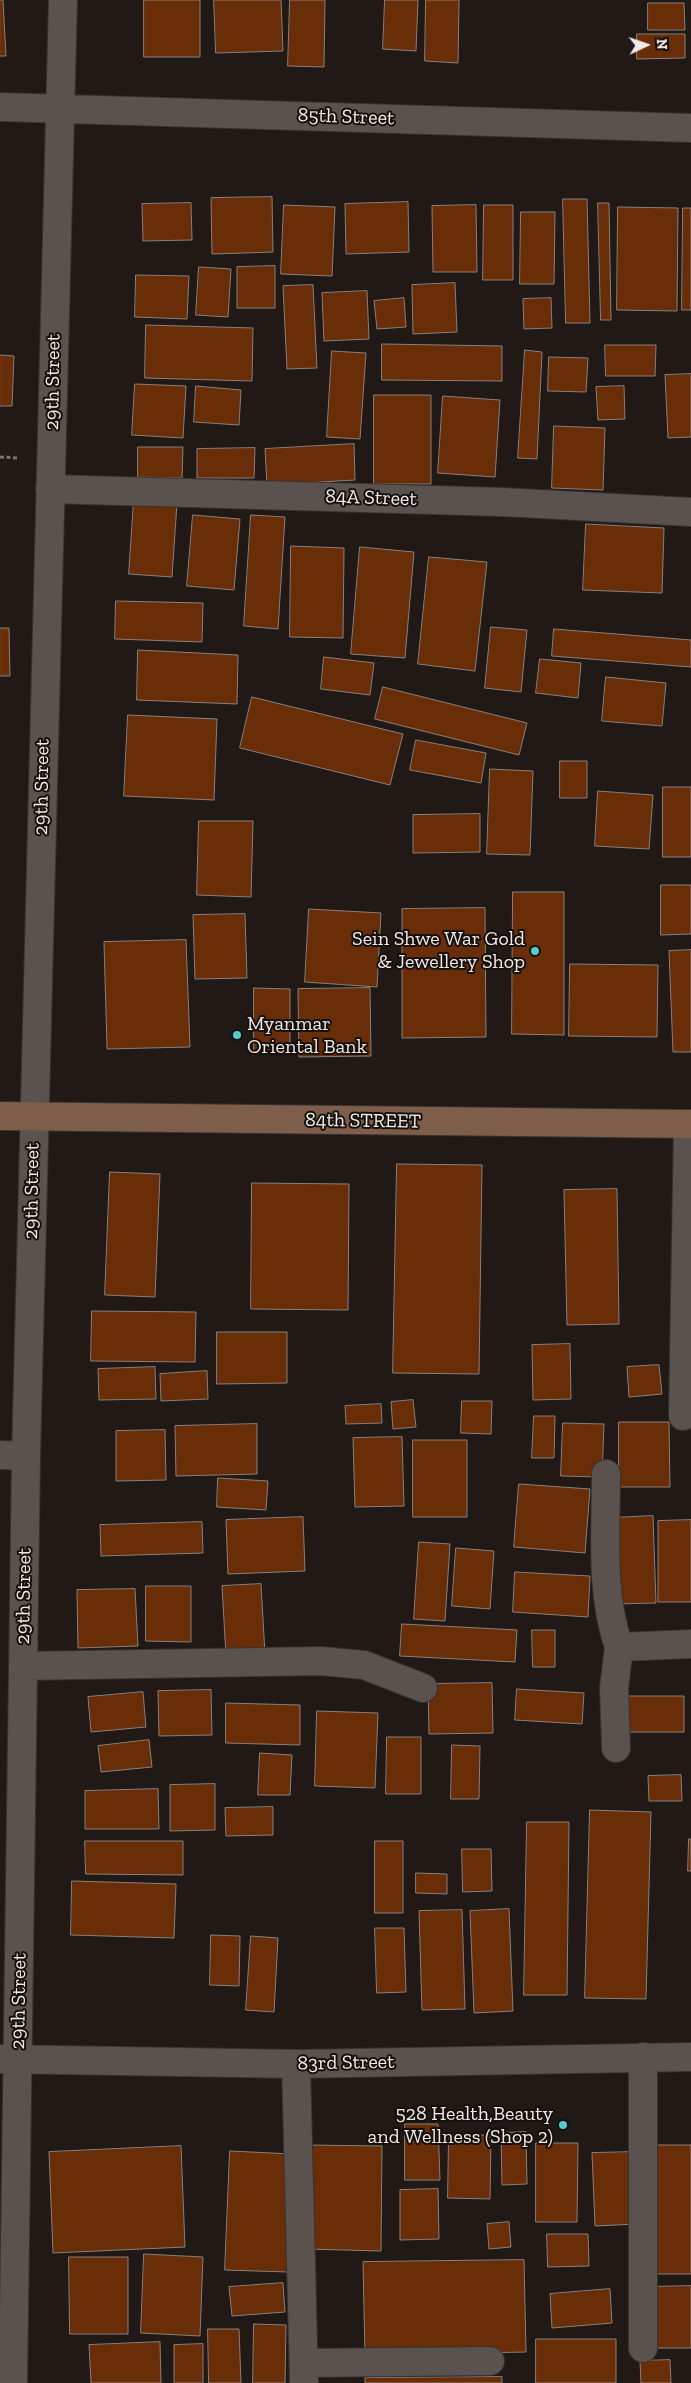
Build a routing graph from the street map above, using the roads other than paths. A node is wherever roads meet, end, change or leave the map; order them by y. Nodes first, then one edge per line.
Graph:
1 (63, 0) edge
2 (0, 107) edge
3 (60, 108) junction
4 (691, 128) edge
5 (50, 489) junction
6 (691, 512) edge
7 (0, 1116) edge
8 (34, 1118) junction
9 (690, 1124) edge
10 (684, 1416) dead end
11 (13, 1456) edge
12 (606, 1474) dead end
13 (691, 1644) edge
14 (619, 1647) junction
15 (23, 1666) junction
16 (423, 1688) dead end
17 (616, 1748) dead end
18 (11, 1782) edge
19 (691, 2057) edge
20 (643, 2058) junction
21 (9, 2059) edge
22 (296, 2064) junction
23 (643, 2348) dead end
24 (490, 2361) dead end
25 (305, 2373) edge
26 (13, 2383) edge

1 - 3 street, 29th Street
2 - 3 street, 85th Street
3 - 4 street, 85th Street
3 - 5 street, 29th Street
5 - 6 street, 84A Street
5 - 8 street, 29th Street
7 - 8 main road
8 - 9 main road, 84th STREET
8 - 11 street, 29th Street
9 - 10 street
11 - 15 street, 29th Street
12 - 14 street
13 - 14 street
14 - 17 street
15 - 16 street
15 - 18 street, 29th Street
18 - 21 street, 29th Street
19 - 20 street, 83rd Street
20 - 22 street, 83rd Street
20 - 23 street
21 - 22 street, 83rd Street
21 - 26 street, 29th Street
22 - 25 street
24 - 25 street

